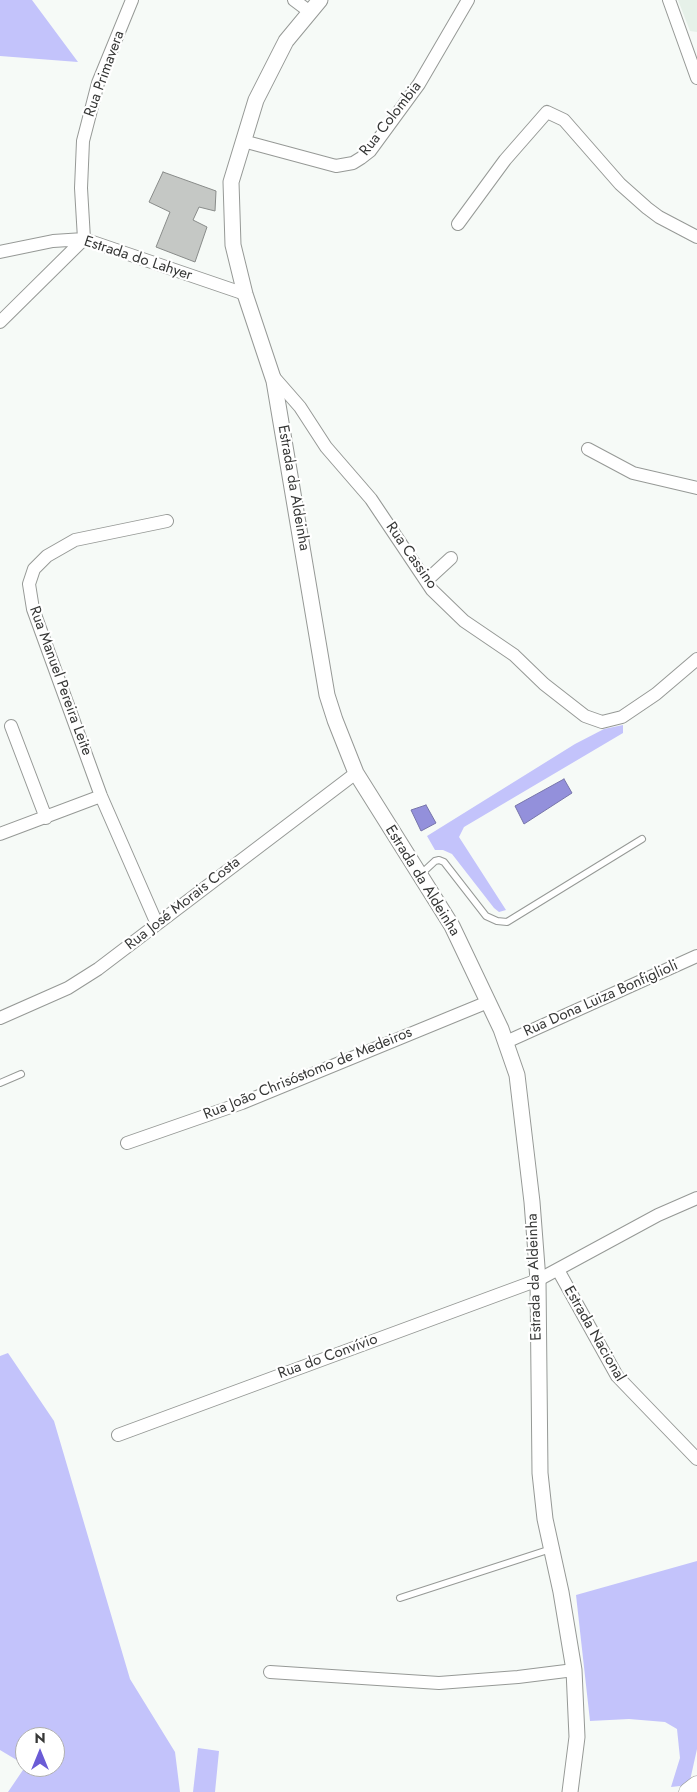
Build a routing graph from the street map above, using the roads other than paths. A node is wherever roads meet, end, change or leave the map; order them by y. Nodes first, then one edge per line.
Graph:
1 (132, 0) edge
2 (294, 0) edge
3 (320, 0) edge
4 (468, 0) edge
5 (669, 0) edge
6 (310, 12) junction
7 (697, 78) edge
8 (243, 141) junction
9 (458, 224) dead end
10 (697, 237) edge
11 (84, 239) junction
12 (0, 252) edge
13 (245, 294) junction
14 (0, 322) edge
15 (272, 375) junction
16 (588, 449) dead end
17 (697, 488) edge
18 (167, 521) dead end
19 (452, 558) dead end
20 (426, 581) junction
21 (697, 659) edge
22 (11, 726) dead end
23 (356, 773) junction
24 (101, 796) junction
25 (46, 818) junction
26 (0, 834) edge
27 (642, 839) dead end
28 (420, 875) junction
29 (158, 924) junction
30 (697, 956) edge
31 (488, 1002) junction
32 (0, 1018) edge
33 (506, 1042) junction
34 (21, 1074) dead end
35 (0, 1084) edge
36 (127, 1143) dead end
37 (697, 1198) edge
38 (558, 1270) junction
39 (538, 1280) junction
40 (118, 1435) dead end
41 (697, 1459) edge
42 (552, 1548) junction
43 (400, 1598) dead end
44 (574, 1670) junction
45 (270, 1672) dead end
46 (697, 1785) edge
47 (570, 1792) edge
48 (688, 1792) edge

1 - 11 street, Rua Primavera
2 - 6 street
3 - 6 street, Estrada da Aldeinha
4 - 8 street, Rua Colombia
5 - 7 street
6 - 8 street, Estrada da Aldeinha
8 - 13 street, Estrada da Aldeinha
9 - 10 street
11 - 12 street, Estrada do Lahyer
11 - 13 street, Estrada do Lahyer
11 - 14 street
13 - 15 street, Estrada da Aldeinha
15 - 20 street, Rua Cassino
15 - 23 street, Estrada da Aldeinha
16 - 17 street
18 - 24 street, Rua Manuel Pereira Leite
19 - 20 street
20 - 21 street, Rua Cassino
22 - 25 street
23 - 28 street, Estrada da Aldeinha
23 - 29 street, Rua José Morais Costa
24 - 25 street
24 - 29 street, Rua Manuel Pereira Leite
25 - 26 street
27 - 28 lane
28 - 31 street, Estrada da Aldeinha
29 - 32 street, Rua José Morais Costa
30 - 33 street, Rua Dona Luiza Bonfiglioli
31 - 33 street, Estrada da Aldeinha
31 - 36 street, Rua João Chrisóstomo de Medeiros
33 - 39 street, Estrada da Aldeinha
34 - 35 lane
37 - 38 street, Rua do Convívio
38 - 39 street, Rua do Convívio
38 - 41 street, Estrada Nacional
39 - 40 street, Rua do Convívio
39 - 42 street, Estrada da Aldeinha
42 - 43 lane
42 - 44 street, Estrada da Aldeinha
44 - 45 street
44 - 47 street, Estrada da Aldeinha
46 - 48 main road

